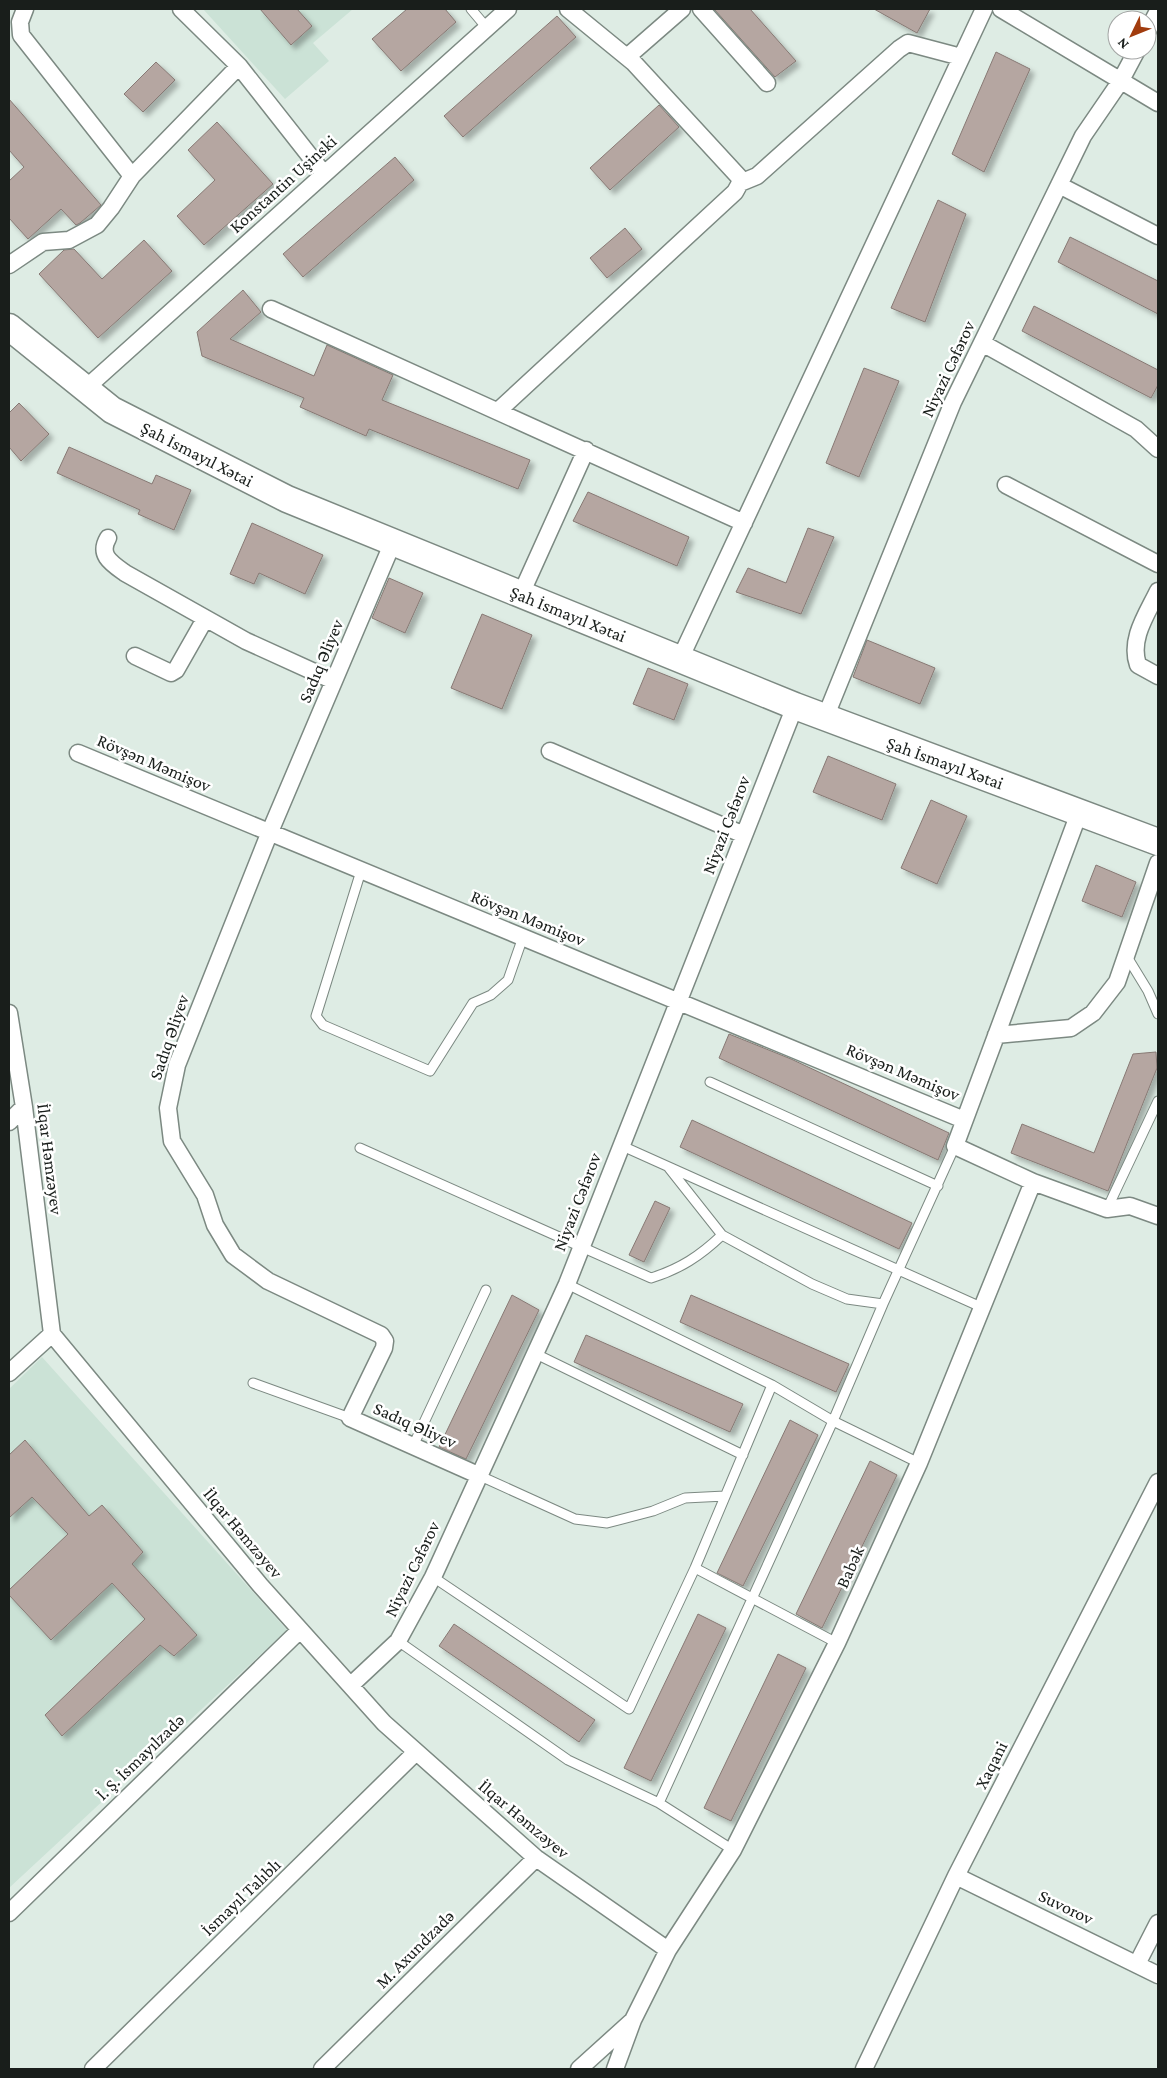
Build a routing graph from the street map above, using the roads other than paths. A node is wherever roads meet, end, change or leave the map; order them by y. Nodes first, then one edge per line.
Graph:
1 (26, 9) edge
2 (181, 9) edge
3 (471, 9) edge
4 (508, 9) edge
5 (568, 9) edge
6 (682, 9) edge
7 (701, 9) edge
8 (984, 9) edge
9 (1001, 9) edge
10 (487, 28) junction
11 (626, 57) junction
12 (961, 57) junction
13 (1132, 60) edge
14 (239, 66) junction
15 (1120, 82) junction
16 (768, 83) dead end
17 (1158, 103) edge
18 (324, 174) junction
19 (132, 176) junction
20 (740, 183) junction
21 (1059, 185) junction
22 (1158, 236) edge
23 (9, 265) edge
24 (271, 309) dead end
25 (9, 328) edge
26 (982, 343) junction
27 (85, 389) junction
28 (498, 411) junction
29 (1158, 449) edge
30 (586, 450) junction
31 (1006, 485) dead end
32 (744, 523) junction
33 (108, 538) dead end
34 (393, 542) junction
35 (1158, 564) edge
36 (1158, 591) edge
37 (521, 594) junction
38 (205, 619) junction
39 (135, 656) dead end
40 (680, 660) junction
41 (1158, 676) edge
42 (334, 681) junction
43 (795, 706) junction
44 (825, 718) junction
45 (550, 750) dead end
46 (78, 753) dead end
47 (1079, 812) junction
48 (269, 834) junction
49 (744, 835) junction
50 (1158, 842) edge
51 (1158, 862) edge
52 (361, 871) junction
53 (523, 937) junction
54 (1126, 955) junction
55 (679, 1000) junction
56 (9, 1013) edge
57 (1158, 1014) edge
58 (996, 1035) junction
59 (710, 1082) dead end
60 (1158, 1101) edge
61 (24, 1108) junction
62 (964, 1120) junction
63 (9, 1122) edge
64 (620, 1145) junction
65 (955, 1146) junction
66 (360, 1148) dead end
67 (668, 1167) junction
68 (1033, 1182) junction
69 (938, 1186) junction
70 (1107, 1209) junction
71 (1158, 1216) edge
72 (722, 1235) junction
73 (581, 1246) junction
74 (899, 1270) junction
75 (567, 1284) junction
76 (486, 1290) dead end
77 (882, 1304) junction
78 (981, 1307) junction
79 (52, 1334) junction
80 (536, 1354) junction
81 (9, 1373) edge
82 (254, 1383) dead end
83 (772, 1386) junction
84 (350, 1418) junction
85 (833, 1421) junction
86 (413, 1446) junction
87 (743, 1455) junction
88 (919, 1462) junction
89 (478, 1475) junction
90 (1158, 1482) edge
91 (725, 1496) junction
92 (694, 1568) junction
93 (433, 1577) junction
94 (753, 1598) junction
95 (300, 1630) junction
96 (398, 1641) junction
97 (837, 1643) junction
98 (350, 1685) junction
99 (416, 1752) junction
100 (659, 1803) junction
101 (733, 1850) junction
102 (536, 1858) junction
103 (956, 1876) junction
104 (9, 1913) edge
105 (1158, 1923) edge
106 (668, 1950) junction
107 (1137, 1964) junction
108 (1158, 1975) edge
109 (633, 2020) junction
110 (93, 2069) edge
111 (322, 2069) edge
112 (579, 2069) edge
113 (615, 2069) edge
114 (864, 2069) edge

1 - 19 street
2 - 14 street
3 - 10 lane
4 - 10 street, Konstantin Uşinski
5 - 11 street
6 - 11 street
7 - 16 street
8 - 12 street
9 - 15 street
10 - 18 street, Konstantin Uşinski
11 - 20 street
12 - 20 street
12 - 32 street
13 - 15 street, Niyazi Cəfərov
14 - 18 street
14 - 19 street
15 - 17 street
15 - 21 street, Niyazi Cəfərov
18 - 27 street, Konstantin Uşinski
19 - 23 street
20 - 28 street
21 - 22 street
21 - 26 street, Niyazi Cəfərov
24 - 28 street
25 - 27 main road, Şah İsmayıl Xətai
26 - 29 street
26 - 44 street, Niyazi Cəfərov
27 - 34 main road, Şah İsmayıl Xətai
28 - 30 street
30 - 32 street
30 - 37 street
31 - 35 street
32 - 40 street
33 - 38 street
34 - 37 main road, Şah İsmayıl Xətai
34 - 42 street, Sadıq Əliyev
36 - 41 street
37 - 40 main road, Şah İsmayıl Xətai
38 - 39 street
38 - 42 street
40 - 43 main road, Şah İsmayıl Xətai
42 - 48 street, Sadıq Əliyev
43 - 44 main road, Şah İsmayıl Xətai
43 - 49 street, Niyazi Cəfərov
44 - 47 main road, Şah İsmayıl Xətai
45 - 49 street
46 - 48 street, Rövşən Məmişov
47 - 50 main road, Şah İsmayıl Xətai
47 - 58 street
48 - 52 street, Rövşən Məmişov
48 - 84 street, Sadıq Əliyev
49 - 55 street, Niyazi Cəfərov
51 - 54 street
52 - 53 street, Rövşən Məmişov
52 - 53 lane
53 - 55 street, Rövşən Məmişov
54 - 57 lane
54 - 58 street
55 - 62 street, Rövşən Məmişov
55 - 64 street, Niyazi Cəfərov
56 - 61 street, İlqar Həmzəyev
58 - 62 street
59 - 69 lane
60 - 70 lane
61 - 63 street
61 - 79 street, İlqar Həmzəyev
62 - 65 street
64 - 67 lane
64 - 73 street, Niyazi Cəfərov
65 - 68 street
65 - 69 lane
66 - 73 lane
67 - 72 lane
67 - 74 lane
68 - 70 street
68 - 78 street, Babək
69 - 74 lane
70 - 71 street
72 - 73 lane
72 - 77 lane
73 - 75 street, Niyazi Cəfərov
74 - 77 lane
74 - 78 lane
75 - 80 street, Niyazi Cəfərov
75 - 83 lane
76 - 86 lane
77 - 85 lane
78 - 88 street, Babək
79 - 81 street
79 - 95 street, İlqar Həmzəyev
80 - 87 lane
80 - 89 street, Niyazi Cəfərov
82 - 84 lane
83 - 85 lane
83 - 87 lane
84 - 86 street, Sadıq Əliyev
85 - 88 lane
85 - 94 lane
86 - 89 street, Sadıq Əliyev
87 - 91 lane
88 - 97 street, Babək
89 - 91 lane
89 - 93 street, Niyazi Cəfərov
90 - 103 street, Xaqani
91 - 92 lane
92 - 93 lane
92 - 94 lane
93 - 96 street, Niyazi Cəfərov
94 - 97 lane
94 - 100 lane
95 - 98 street, İlqar Həmzəyev
95 - 104 street, İ. Ş. İsmayılzadə
96 - 98 street, Niyazi Cəfərov
96 - 100 lane
97 - 101 street, Babək
98 - 99 street, İlqar Həmzəyev
99 - 102 street, İlqar Həmzəyev
99 - 110 street, İsmayıl Talıblı
100 - 101 lane
101 - 106 street, Babək
102 - 106 street, İlqar Həmzəyev
102 - 111 street, M. Axundzadə
103 - 107 street, Suvorov
103 - 114 street, Xaqani
105 - 107 street
106 - 109 street, Babək
107 - 108 street, Suvorov
109 - 112 street
109 - 113 street

